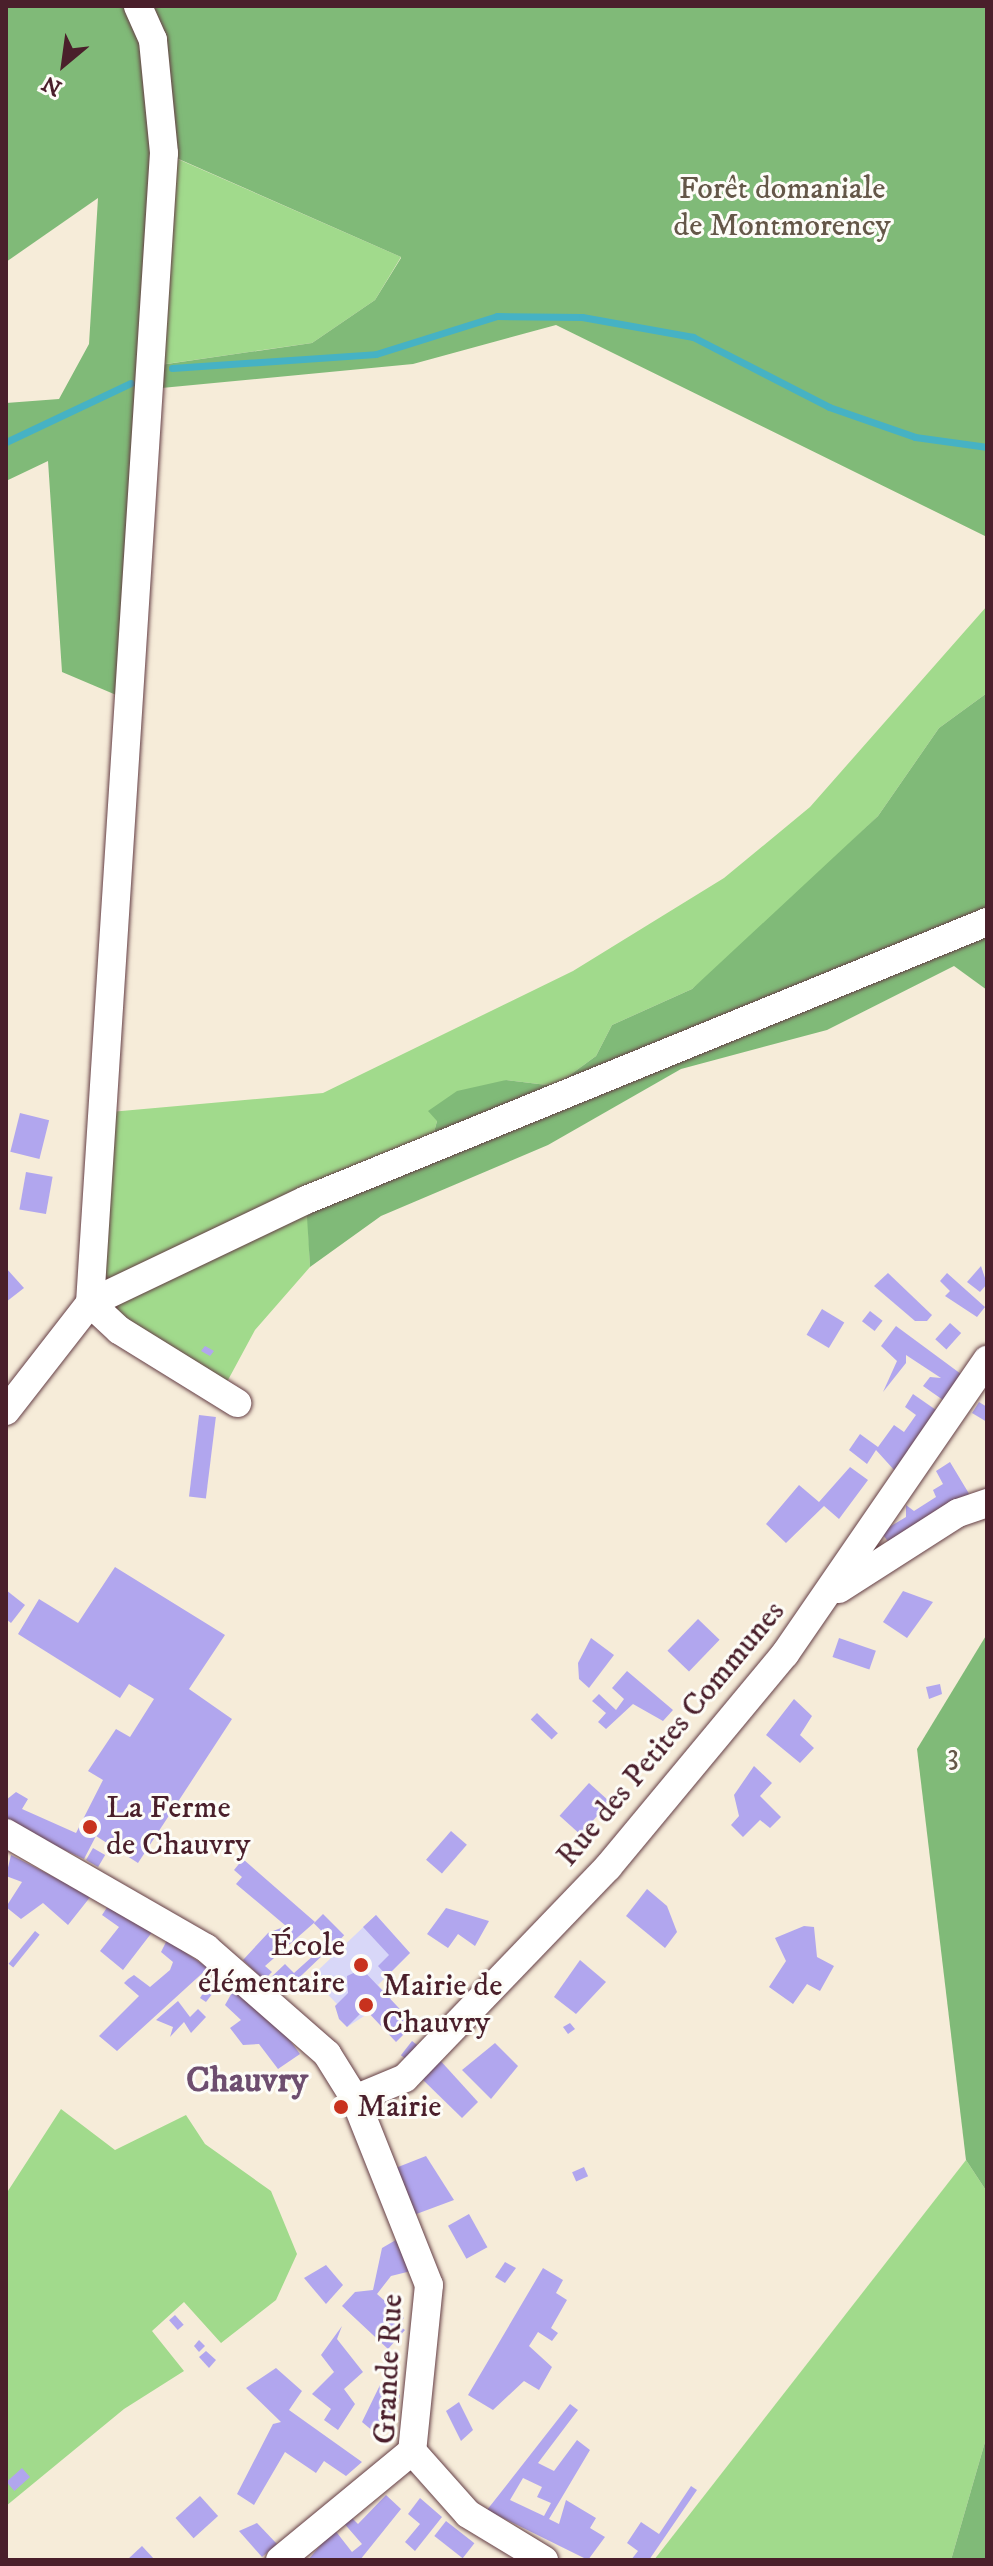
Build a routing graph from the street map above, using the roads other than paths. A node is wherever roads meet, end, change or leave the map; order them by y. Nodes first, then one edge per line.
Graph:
1 (138, 6) edge
2 (987, 922) edge
3 (90, 1303) junction
4 (987, 1360) edge
5 (237, 1403) dead end
6 (6, 1411) edge
7 (987, 1503) edge
8 (828, 1595) junction
9 (6, 1833) edge
10 (355, 2099) junction
11 (412, 2451) junction
12 (280, 2560) edge
13 (544, 2560) edge

1 - 3 street
2 - 3 street
3 - 5 street
3 - 6 street
4 - 8 street, Rue des Petites Communes
7 - 8 street
8 - 10 street, Rue des Petites Communes
9 - 10 street, Grande Rue
10 - 11 street, Grande Rue
11 - 12 street
11 - 13 street, Grande Rue

